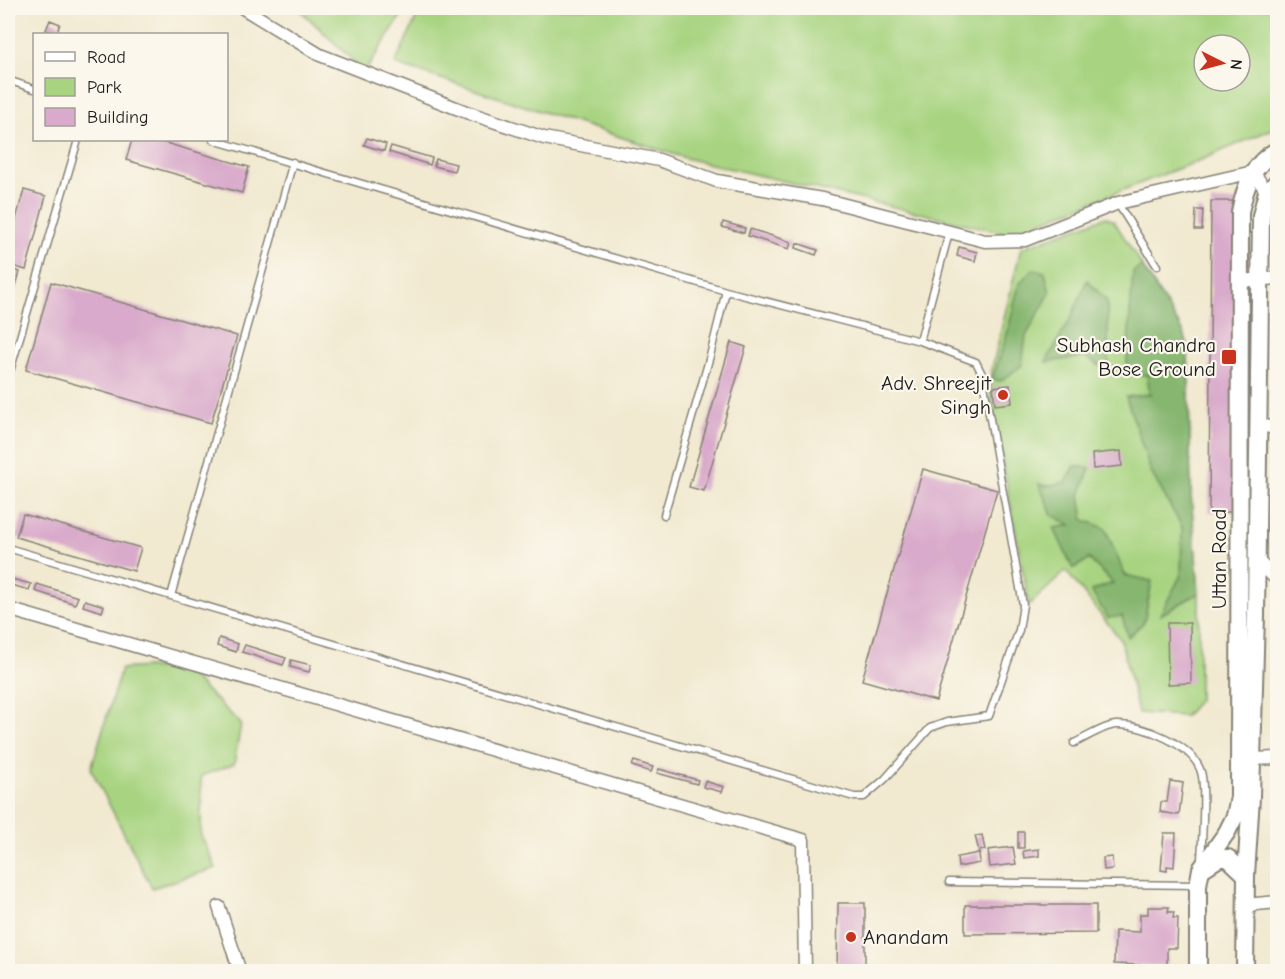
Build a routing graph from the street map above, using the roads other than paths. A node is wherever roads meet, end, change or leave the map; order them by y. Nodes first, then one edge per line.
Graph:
1 (243, 8) edge
2 (8, 80) edge
3 (33, 89) edge
4 (78, 141) edge
5 (217, 141) edge
6 (1278, 150) edge
7 (293, 162) junction
8 (1253, 172) junction
9 (1273, 187) edge
10 (1118, 203) junction
11 (949, 233) junction
12 (1157, 266) dead end
13 (1278, 278) edge
14 (1259, 279) junction
15 (1240, 281) junction
16 (726, 291) junction
17 (920, 341) junction
18 (8, 378) edge
19 (1257, 424) junction
20 (1278, 429) edge
21 (664, 514) dead end
22 (8, 548) edge
23 (1256, 559) junction
24 (1278, 582) edge
25 (171, 596) junction
26 (8, 609) edge
27 (1074, 743) dead end
28 (1278, 758) edge
29 (1252, 759) junction
30 (1246, 875) junction
31 (1200, 877) junction
32 (949, 882) dead end
33 (1278, 902) edge
34 (1245, 905) junction
35 (219, 907) dead end
36 (240, 972) edge
37 (805, 972) edge
38 (1198, 972) edge
39 (1245, 972) edge

1 - 11 street
2 - 3 lane
4 - 18 lane
5 - 7 lane
6 - 8 main road, Uttan Road
7 - 16 lane
7 - 25 lane
8 - 9 street
8 - 10 street
8 - 15 main road, Uttan Road
9 - 14 main road, Uttan Road
10 - 11 street
10 - 12 lane
11 - 17 lane
13 - 14 street
14 - 15 street
14 - 19 main road, Uttan Road
15 - 31 main road, Uttan Road
16 - 17 lane
16 - 21 lane
17 - 25 lane
19 - 20 street
19 - 23 main road, Uttan Road
22 - 25 lane
23 - 24 street
23 - 29 main road, Uttan Road
26 - 37 street
27 - 31 lane
28 - 29 street
29 - 30 main road, Uttan Road
30 - 31 main road
30 - 34 main road, Uttan Road
31 - 32 lane
31 - 38 main road
33 - 34 street
34 - 39 main road, Uttan Road
35 - 36 street

